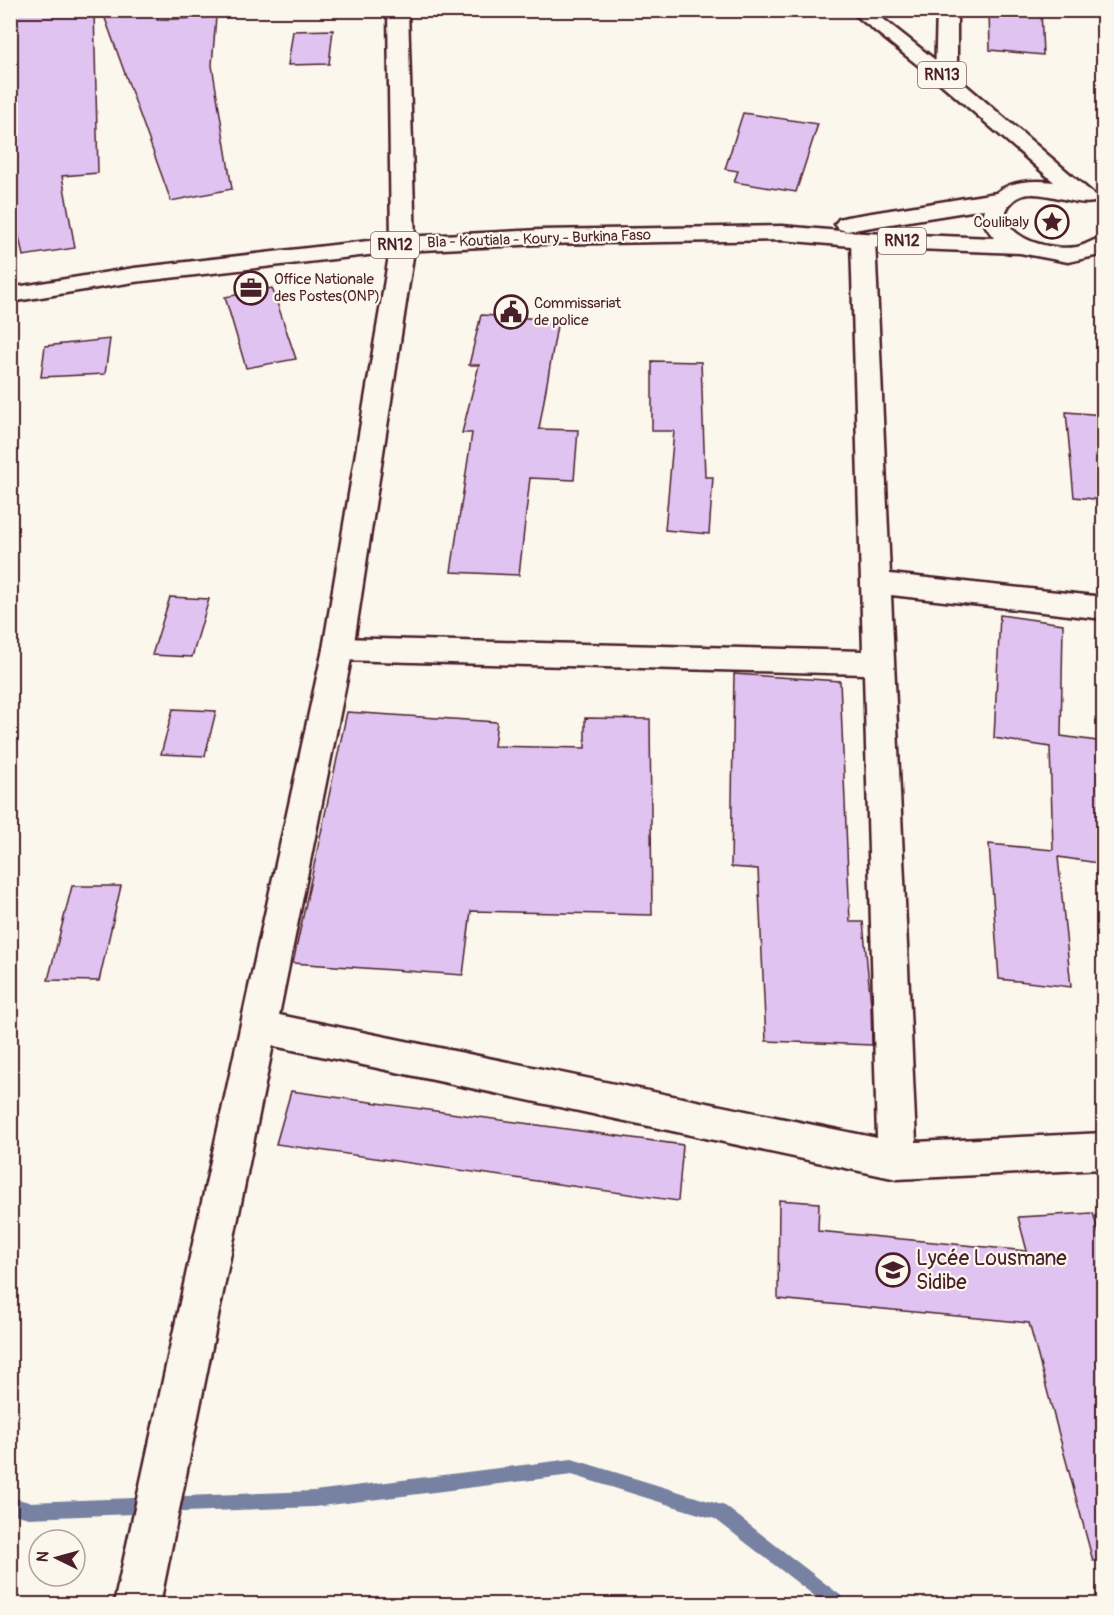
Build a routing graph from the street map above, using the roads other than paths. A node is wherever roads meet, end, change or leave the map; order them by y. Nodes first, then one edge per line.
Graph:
1 (398, 10) edge
2 (859, 10) edge
3 (947, 10) edge
4 (946, 78) junction
5 (1021, 144) junction
6 (1009, 195) junction
7 (1098, 205) edge
8 (783, 232) junction
9 (863, 240) junction
10 (403, 244) junction
11 (1103, 245) edge
12 (1022, 246) junction
13 (10, 295) edge
14 (875, 583) junction
15 (1104, 608) edge
16 (339, 649) junction
17 (879, 663) junction
18 (260, 1027) junction
19 (1104, 1151) edge
20 (897, 1161) junction
21 (136, 1605) edge

1 - 10 main road
2 - 4 main road, RN13
3 - 4 main road
4 - 5 main road, RN13
5 - 6 main road
5 - 7 main road, RN13
6 - 7 main road
6 - 8 main road, RN12
6 - 12 main road
8 - 9 main road, RN12
8 - 10 main road, Bla - Koutiala - Koury - Burkina Faso / RN12
9 - 12 main road, RN12
9 - 14 main road
10 - 13 main road, Bla - Koutiala - Koury - Burkina Faso / RN12
10 - 16 main road
11 - 12 main road
14 - 15 main road
14 - 17 main road
16 - 17 main road
16 - 18 main road
17 - 20 main road
18 - 20 main road
18 - 21 main road
19 - 20 main road

